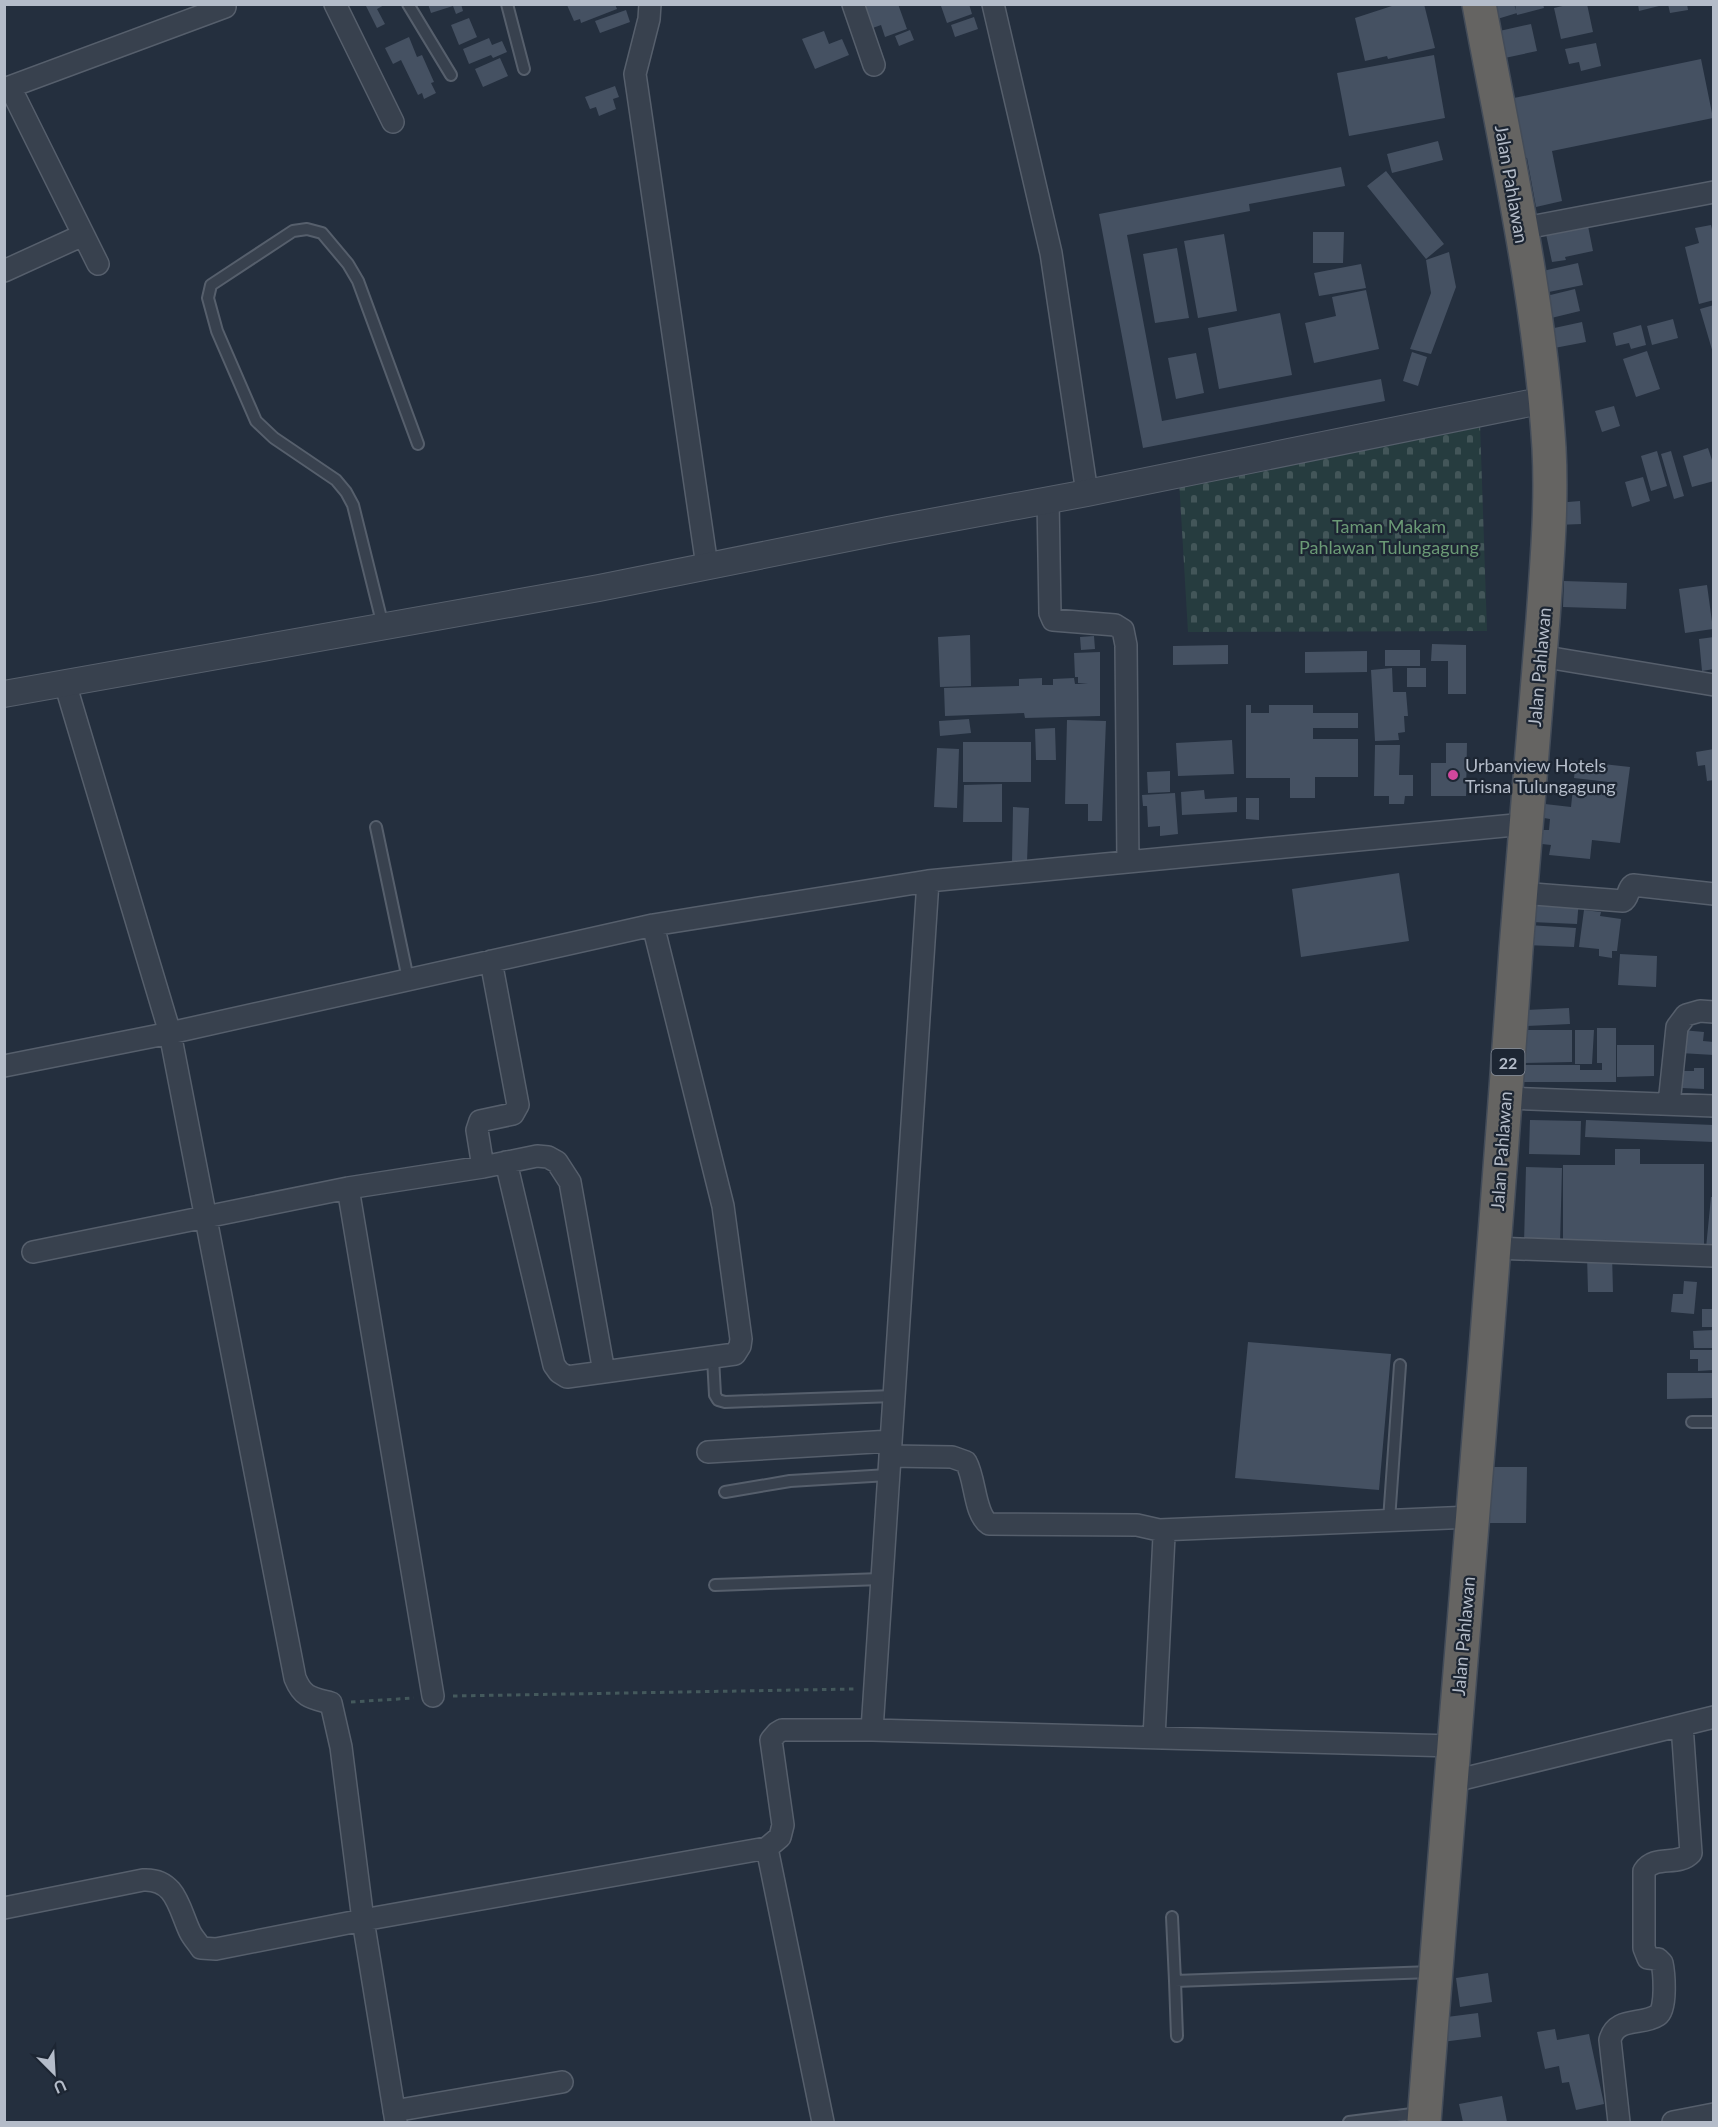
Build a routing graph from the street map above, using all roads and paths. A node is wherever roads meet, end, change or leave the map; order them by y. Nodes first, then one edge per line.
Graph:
1 (335, 4) edge
2 (408, 4) edge
3 (507, 4) edge
4 (650, 4) edge
5 (853, 4) edge
6 (993, 4) edge
7 (1479, 4) edge
8 (227, 5) edge
9 (874, 65) dead end
10 (524, 69) dead end
11 (451, 75) dead end
12 (7, 88) edge
13 (393, 122) dead end
14 (1713, 192) edge
15 (1520, 229) junction
16 (83, 235) junction
17 (98, 264) dead end
18 (4, 270) edge
19 (1545, 400) junction
20 (418, 444) dead end
21 (1087, 493) junction
22 (1048, 499) junction
23 (707, 566) junction
24 (383, 626) junction
25 (1540, 656) junction
26 (65, 683) junction
27 (1713, 685) edge
28 (4, 694) edge
29 (1525, 824) junction
30 (375, 827) dead end
31 (1128, 862) junction
32 (928, 881) junction
33 (1520, 893) junction
34 (1713, 894) edge
35 (653, 925) junction
36 (490, 961) junction
37 (408, 980) junction
38 (1713, 1012) edge
39 (170, 1033) junction
40 (4, 1066) edge
41 (1506, 1098) junction
42 (1669, 1104) junction
43 (1713, 1106) edge
44 (506, 1162) junction
45 (483, 1167) junction
46 (348, 1188) junction
47 (206, 1218) junction
48 (1494, 1248) junction
49 (33, 1252) dead end
50 (1713, 1256) edge
51 (713, 1358) junction
52 (1400, 1365) dead end
53 (604, 1372) junction
54 (894, 1396) junction
55 (1692, 1422) dead end
56 (1713, 1422) edge
57 (708, 1452) dead end
58 (890, 1457) junction
59 (725, 1492) dead end
60 (1472, 1517) junction
61 (1389, 1520) junction
62 (1159, 1530) junction
63 (881, 1579) junction
64 (715, 1585) dead end
65 (874, 1689) junction
66 (434, 1696) junction
67 (331, 1703) junction
68 (1713, 1717) edge
69 (1682, 1725) junction
70 (872, 1730) junction
71 (1154, 1738) junction
72 (1454, 1746) junction
73 (1450, 1782) junction
74 (767, 1848) junction
75 (4, 1908) edge
76 (1172, 1917) dead end
77 (363, 1920) junction
78 (1435, 1972) junction
79 (1175, 1981) junction
80 (1177, 2036) dead end
81 (562, 2082) dead end
82 (1713, 2114) edge
83 (395, 2116) edge
84 (1424, 2117) edge
85 (823, 2122) edge
86 (1349, 2122) edge
87 (1619, 2122) edge
88 (1673, 2122) edge

1 - 13 street
2 - 11 lane
3 - 10 lane
4 - 23 street
5 - 9 street
6 - 21 street
7 - 15 highway, Jalan Pahlawan / 22
8 - 12 street
12 - 16 street
14 - 15 street
15 - 19 highway, Jalan Pahlawan / 22
16 - 17 street
16 - 18 street
19 - 21 street
19 - 25 highway, Jalan Pahlawan / 22
20 - 24 lane
21 - 22 street
22 - 23 street
22 - 31 street
23 - 24 street
24 - 26 street
25 - 27 street
25 - 29 highway, Jalan Pahlawan / 22
26 - 28 street
26 - 39 street
29 - 31 street
29 - 33 highway, Jalan Pahlawan / 22
30 - 37 lane
31 - 32 street
32 - 35 street
32 - 54 street
33 - 34 street
33 - 41 highway, Jalan Pahlawan / 22
35 - 36 street
35 - 51 street
36 - 37 street
36 - 45 street
37 - 39 street
38 - 42 street
39 - 40 street
39 - 47 street
41 - 42 street
41 - 48 highway, Jalan Pahlawan / 22
42 - 43 street
44 - 45 street
44 - 53 street
44 - 53 street
45 - 46 street
46 - 47 street
46 - 66 street
47 - 49 street
47 - 67 street
48 - 50 street
48 - 60 highway, Jalan Pahlawan / 22
51 - 53 street
51 - 54 lane
52 - 61 lane
54 - 58 street
55 - 56 lane
57 - 58 street
58 - 59 lane
58 - 62 street
58 - 63 street
60 - 61 street
60 - 72 highway, Jalan Pahlawan / 22
61 - 62 street
62 - 71 street
63 - 64 lane
63 - 65 street
65 - 66 path
65 - 70 street
66 - 67 path
67 - 77 street
68 - 69 street
69 - 73 street
69 - 87 street
70 - 71 street
70 - 74 street
71 - 72 street
72 - 73 highway, Jalan Pahlawan / 22
73 - 78 highway, Jalan Pahlawan / 22
74 - 77 street
74 - 85 street
75 - 77 street
76 - 79 lane
77 - 83 street
78 - 79 lane
78 - 84 highway, Jalan Pahlawan / 22
79 - 80 lane
81 - 83 street
82 - 88 street
84 - 86 lane

